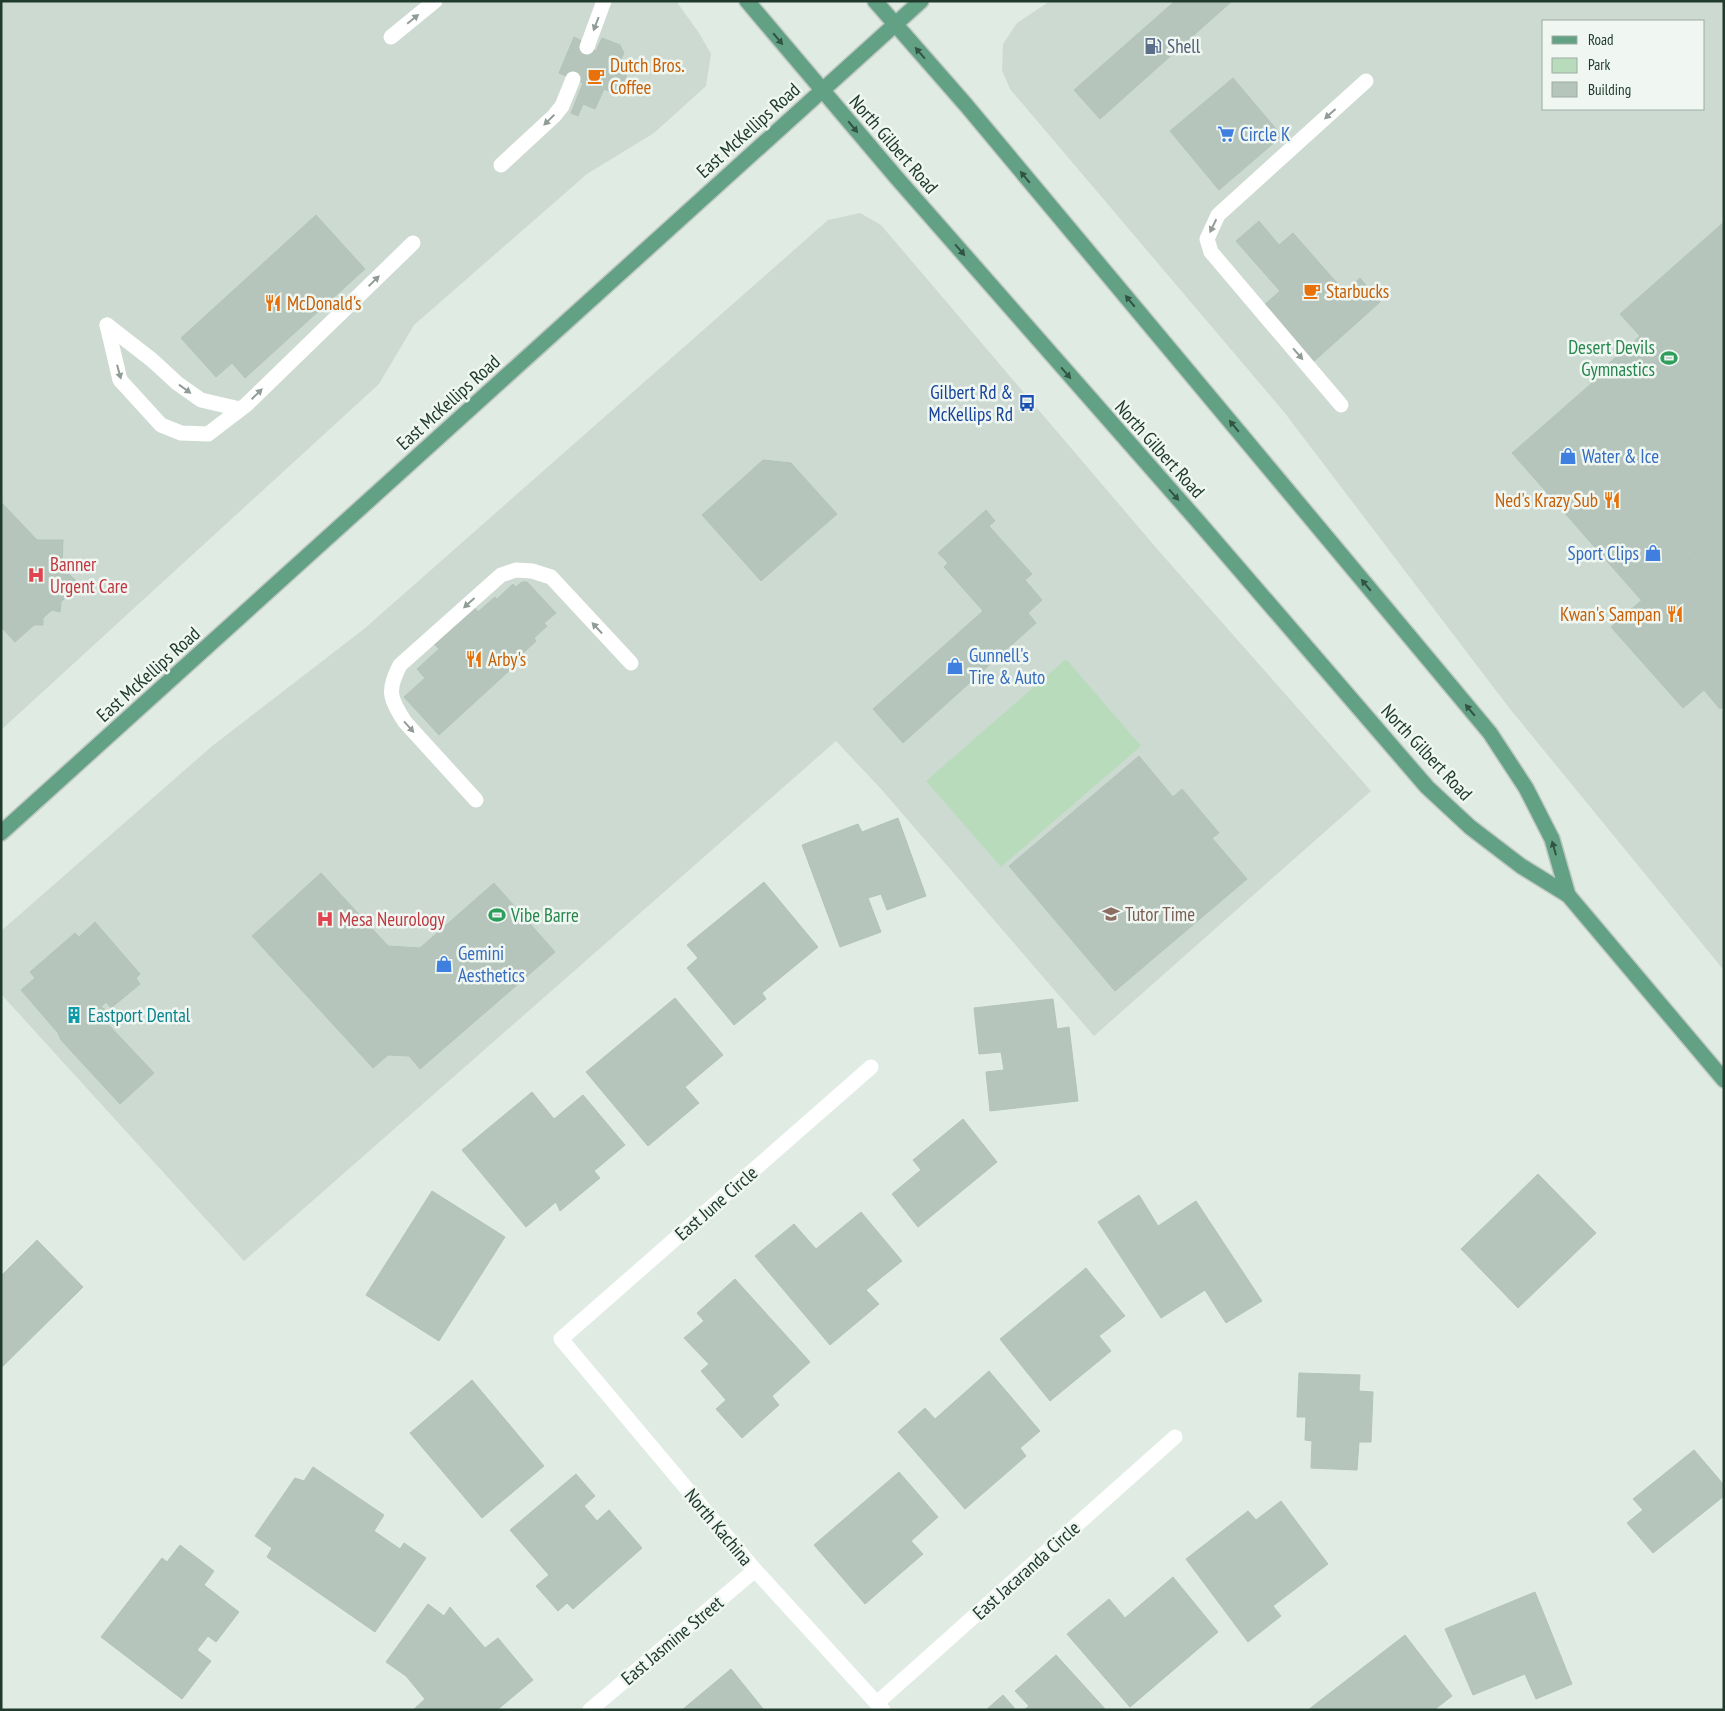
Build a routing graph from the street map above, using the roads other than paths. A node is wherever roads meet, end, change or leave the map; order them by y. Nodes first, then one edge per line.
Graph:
1 (435, 1) edge
2 (604, 1) edge
3 (747, 1) edge
4 (875, 1) edge
5 (921, 1) edge
6 (895, 24) junction
7 (391, 37) dead end
8 (587, 47) dead end
9 (573, 79) dead end
10 (1366, 81) dead end
11 (822, 90) junction
12 (501, 165) dead end
13 (412, 243) dead end
14 (1341, 404) dead end
15 (240, 409) junction
16 (631, 663) dead end
17 (476, 800) dead end
18 (1, 833) edge
19 (1568, 895) junction
20 (871, 1067) dead end
21 (1724, 1080) edge
22 (562, 1339) joint
23 (1175, 1437) dead end
24 (755, 1570) junction
25 (880, 1706) edge
26 (590, 1710) edge

7 -> 1 street
2 -> 8 street
3 -> 11 main road, North Gilbert Road
4 - 6 main road, North Gilbert Road
5 - 6 main road, East McKellips Road
6 - 11 main road, East McKellips Road
19 -> 6 main road, North Gilbert Road
9 -> 12 street
10 -> 14 street
11 - 18 main road, East McKellips Road
11 -> 19 main road, North Gilbert Road
15 -> 13 street
15 - 15 street
16 -> 17 street
19 - 21 main road, North Gilbert Road
20 - 22 street, East June Circle
22 - 24 street, North Kachina
23 - 25 street, East Jacaranda Circle
24 - 25 street, North Kachina
24 - 26 street, East Jasmine Street

